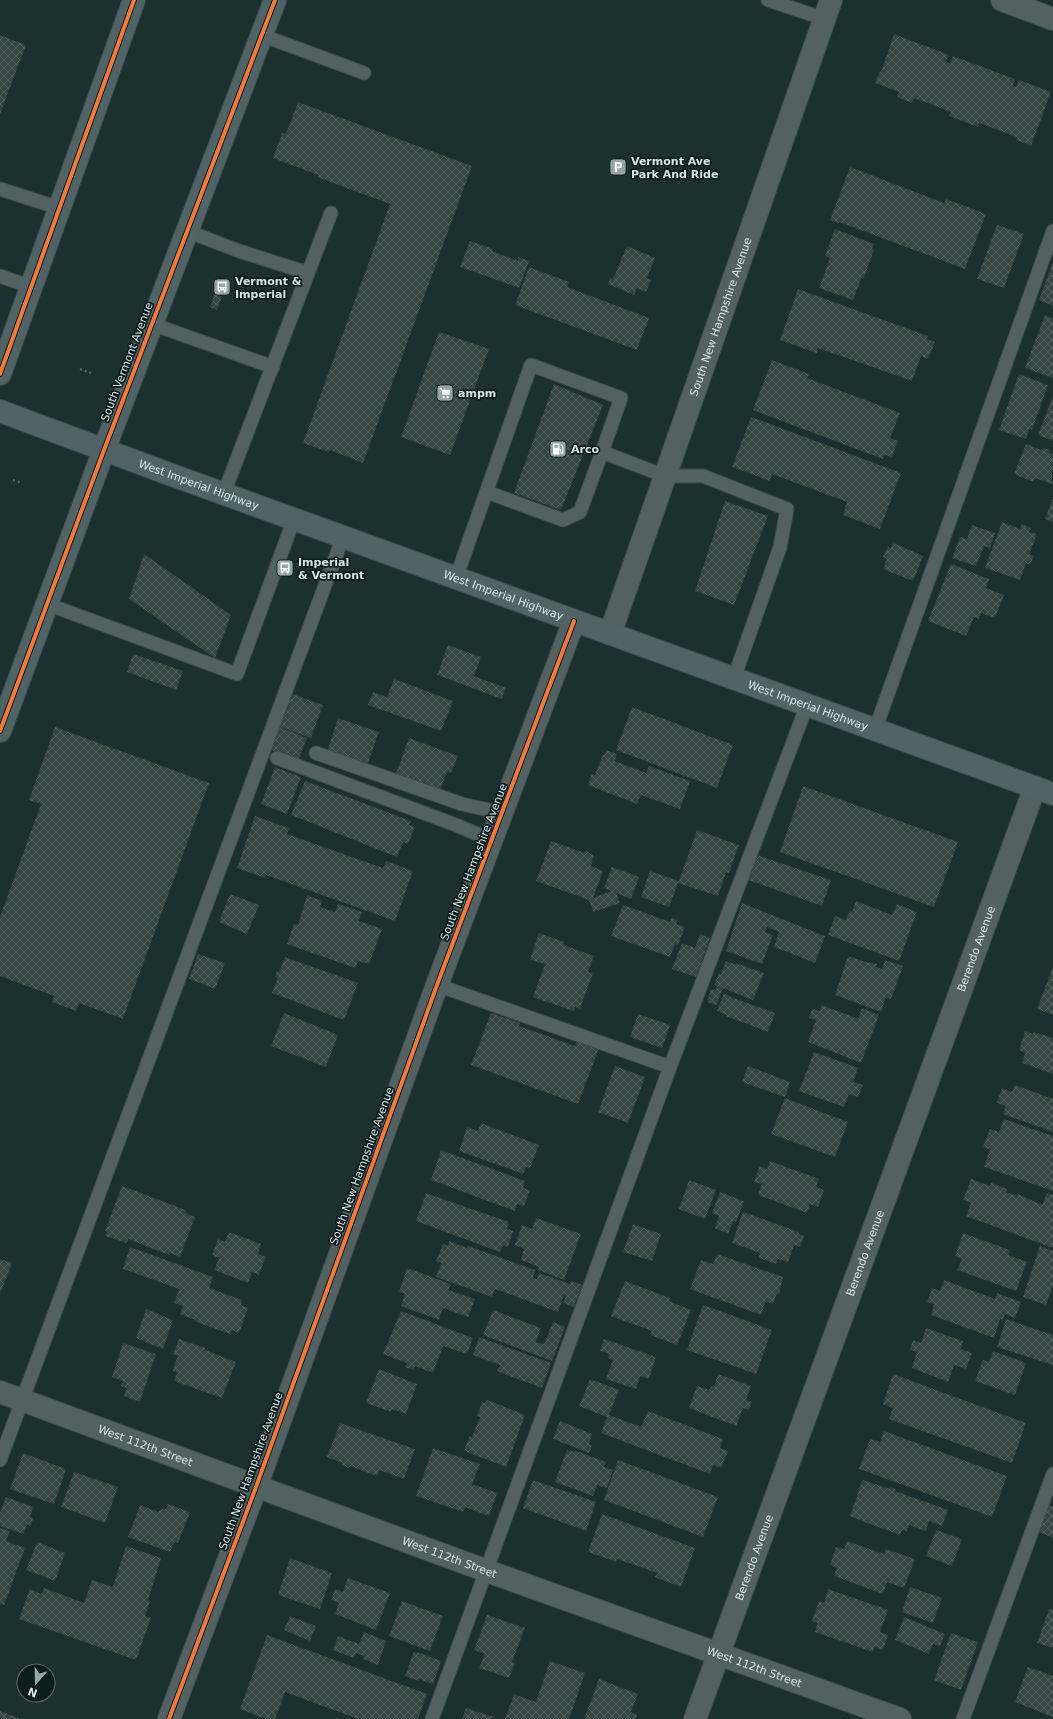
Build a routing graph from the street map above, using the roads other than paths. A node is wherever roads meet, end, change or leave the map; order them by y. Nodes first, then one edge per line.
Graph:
1 (134, 0) edge
2 (275, 0) edge
3 (768, 0) edge
4 (1002, 0) edge
5 (828, 10) edge
6 (1053, 19) edge
7 (261, 35) junction
8 (364, 73) dead end
9 (0, 189) edge
10 (59, 208) junction
11 (331, 214) dead end
12 (187, 231) junction
13 (1053, 232) edge
14 (308, 274) junction
15 (0, 276) edge
16 (31, 287) junction
17 (152, 324) junction
18 (272, 367) junction
19 (0, 374) edge
20 (0, 411) edge
21 (104, 450) junction
22 (602, 452) junction
23 (665, 476) junction
24 (487, 492) junction
25 (224, 493) junction
26 (294, 519) junction
27 (343, 537) junction
28 (456, 578) junction
29 (47, 604) junction
30 (574, 621) junction
31 (610, 634) junction
32 (734, 678) junction
33 (807, 705) junction
34 (875, 730) junction
35 (0, 731) edge
36 (316, 753) dead end
37 (277, 758) dead end
38 (1044, 791) edge
39 (502, 813) junction
40 (491, 840) junction
41 (437, 985) junction
42 (670, 1067) junction
43 (0, 1392) edge
44 (22, 1400) junction
45 (0, 1460) edge
46 (1053, 1474) edge
47 (256, 1487) junction
48 (487, 1571) junction
49 (719, 1655) junction
50 (169, 1719) edge
51 (432, 1719) edge
52 (695, 1719) edge
53 (900, 1719) edge
54 (963, 1719) edge

1 - 10 main road
2 - 7 main road, South Vermont Avenue
3 - 5 lane
4 - 6 street
5 - 23 street, South New Hampshire Avenue
7 - 8 lane
7 - 12 main road, South Vermont Avenue
9 - 10 lane
10 - 16 main road
11 - 14 lane
12 - 14 lane
12 - 17 main road, South Vermont Avenue
13 - 34 lane
14 - 18 lane
15 - 16 lane
16 - 19 main road
17 - 18 lane
17 - 21 main road, South Vermont Avenue
18 - 25 lane
20 - 21 main road, West Imperial Highway
21 - 25 main road, West Imperial Highway
21 - 29 main road, South Vermont Avenue
22 - 23 lane
22 - 24 lane
22 - 24 lane
23 - 31 street, South New Hampshire Avenue
23 - 32 lane
24 - 28 lane
25 - 26 main road, West Imperial Highway
26 - 27 main road, West Imperial Highway
26 - 29 lane
27 - 28 main road, West Imperial Highway
27 - 44 lane
28 - 30 main road, West Imperial Highway
29 - 35 main road, South Vermont Avenue
30 - 31 main road, West Imperial Highway
30 - 39 street, South New Hampshire Avenue
31 - 32 main road, West Imperial Highway
32 - 33 main road, West Imperial Highway
33 - 34 main road, West Imperial Highway
33 - 42 lane
34 - 38 main road, West Imperial Highway
36 - 39 lane
37 - 40 lane
38 - 49 street, Berendo Avenue
39 - 40 street, South New Hampshire Avenue
40 - 41 street, South New Hampshire Avenue
41 - 42 lane
41 - 47 street, South New Hampshire Avenue
42 - 48 lane
43 - 44 street, West 112th Street
44 - 45 lane
44 - 47 street, West 112th Street
46 - 54 lane
47 - 48 street, West 112th Street
47 - 50 street, South New Hampshire Avenue
48 - 49 street, West 112th Street
48 - 51 lane
49 - 52 street, Berendo Avenue
49 - 53 street, West 112th Street

